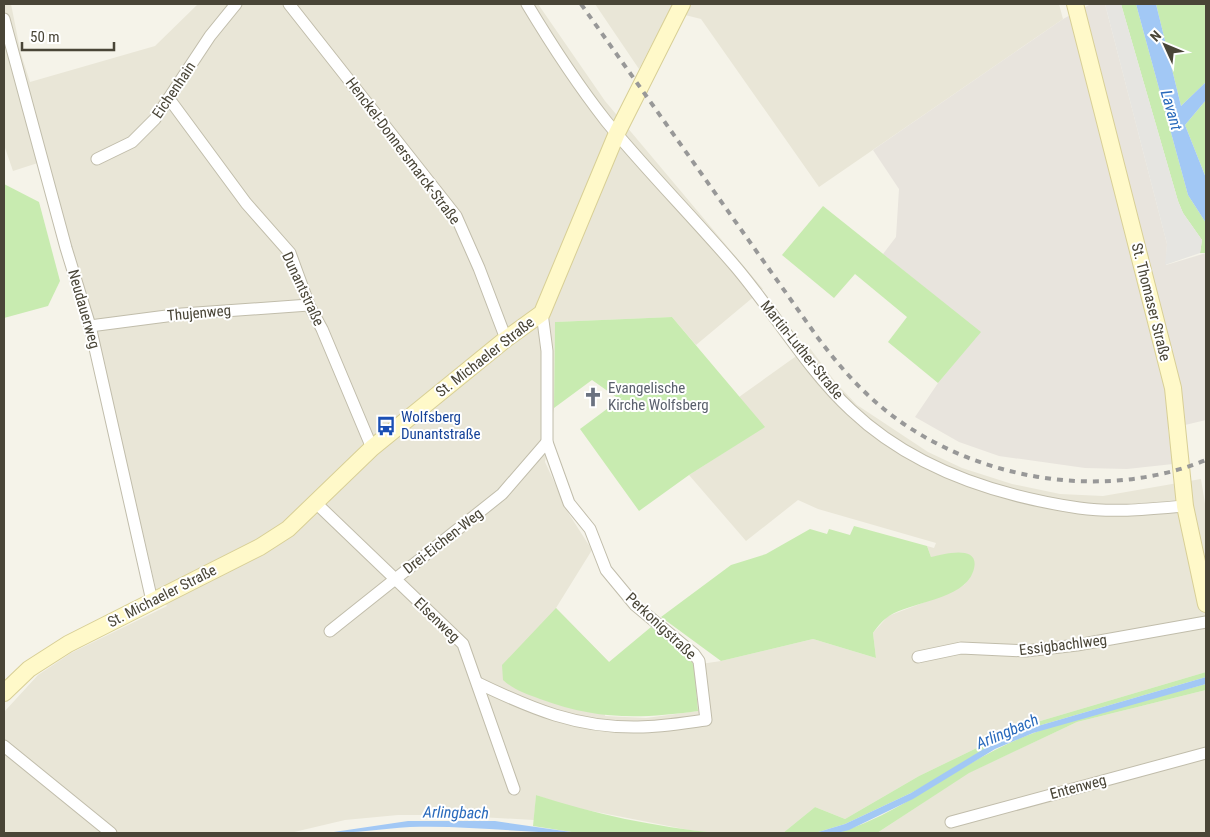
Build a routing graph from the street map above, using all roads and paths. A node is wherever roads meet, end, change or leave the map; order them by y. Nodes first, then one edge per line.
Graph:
1 (236, 4) edge
2 (289, 4) edge
3 (527, 4) edge
4 (682, 4) edge
5 (1075, 4) edge
6 (4, 19) edge
7 (170, 100) junction
8 (617, 133) junction
9 (97, 159) dead end
10 (309, 305) junction
11 (542, 313) junction
12 (90, 326) junction
13 (506, 339) junction
14 (547, 442) junction
15 (372, 448) junction
16 (317, 504) junction
17 (1185, 506) junction
18 (395, 579) junction
19 (152, 601) junction
20 (1206, 604) edge
21 (1206, 622) edge
22 (330, 631) dead end
23 (918, 657) dead end
24 (478, 683) junction
25 (4, 693) edge
26 (4, 746) edge
27 (1206, 753) edge
28 (514, 789) dead end
29 (951, 822) dead end
30 (111, 833) edge

1 - 7 street, Eichenhain
2 - 13 street, Henckel-Donnersmarck-Straße
3 - 8 street, Martin-Luther-Straße
4 - 8 main road, St. Michaeler Straße
5 - 17 main road, St. Thomaser Straße
6 - 12 street, Neudauerweg
7 - 9 street, Eichenhain
7 - 10 street, Dunantstraße
8 - 11 main road, St. Michaeler Straße
8 - 17 street, Martin-Luther-Straße
10 - 12 street, Thujenweg
10 - 15 street, Dunantstraße
11 - 13 main road, St. Michaeler Straße
11 - 14 street, Perkonigstraße
12 - 19 street, Neudauerweg
13 - 15 main road, St. Michaeler Straße
14 - 18 street, Drei-Eichen-Weg
14 - 24 street, Perkonigstraße
15 - 16 main road, St. Michaeler Straße
16 - 18 street, Elsenweg
16 - 19 main road, St. Michaeler Straße
17 - 20 main road, St. Thomaser Straße
18 - 22 street, Drei-Eichen-Weg
18 - 24 street, Elsenweg
19 - 25 main road, St. Michaeler Straße
21 - 23 street, Essigbachlweg
24 - 28 street, Elsenweg
26 - 30 street
27 - 29 street, Entenweg

